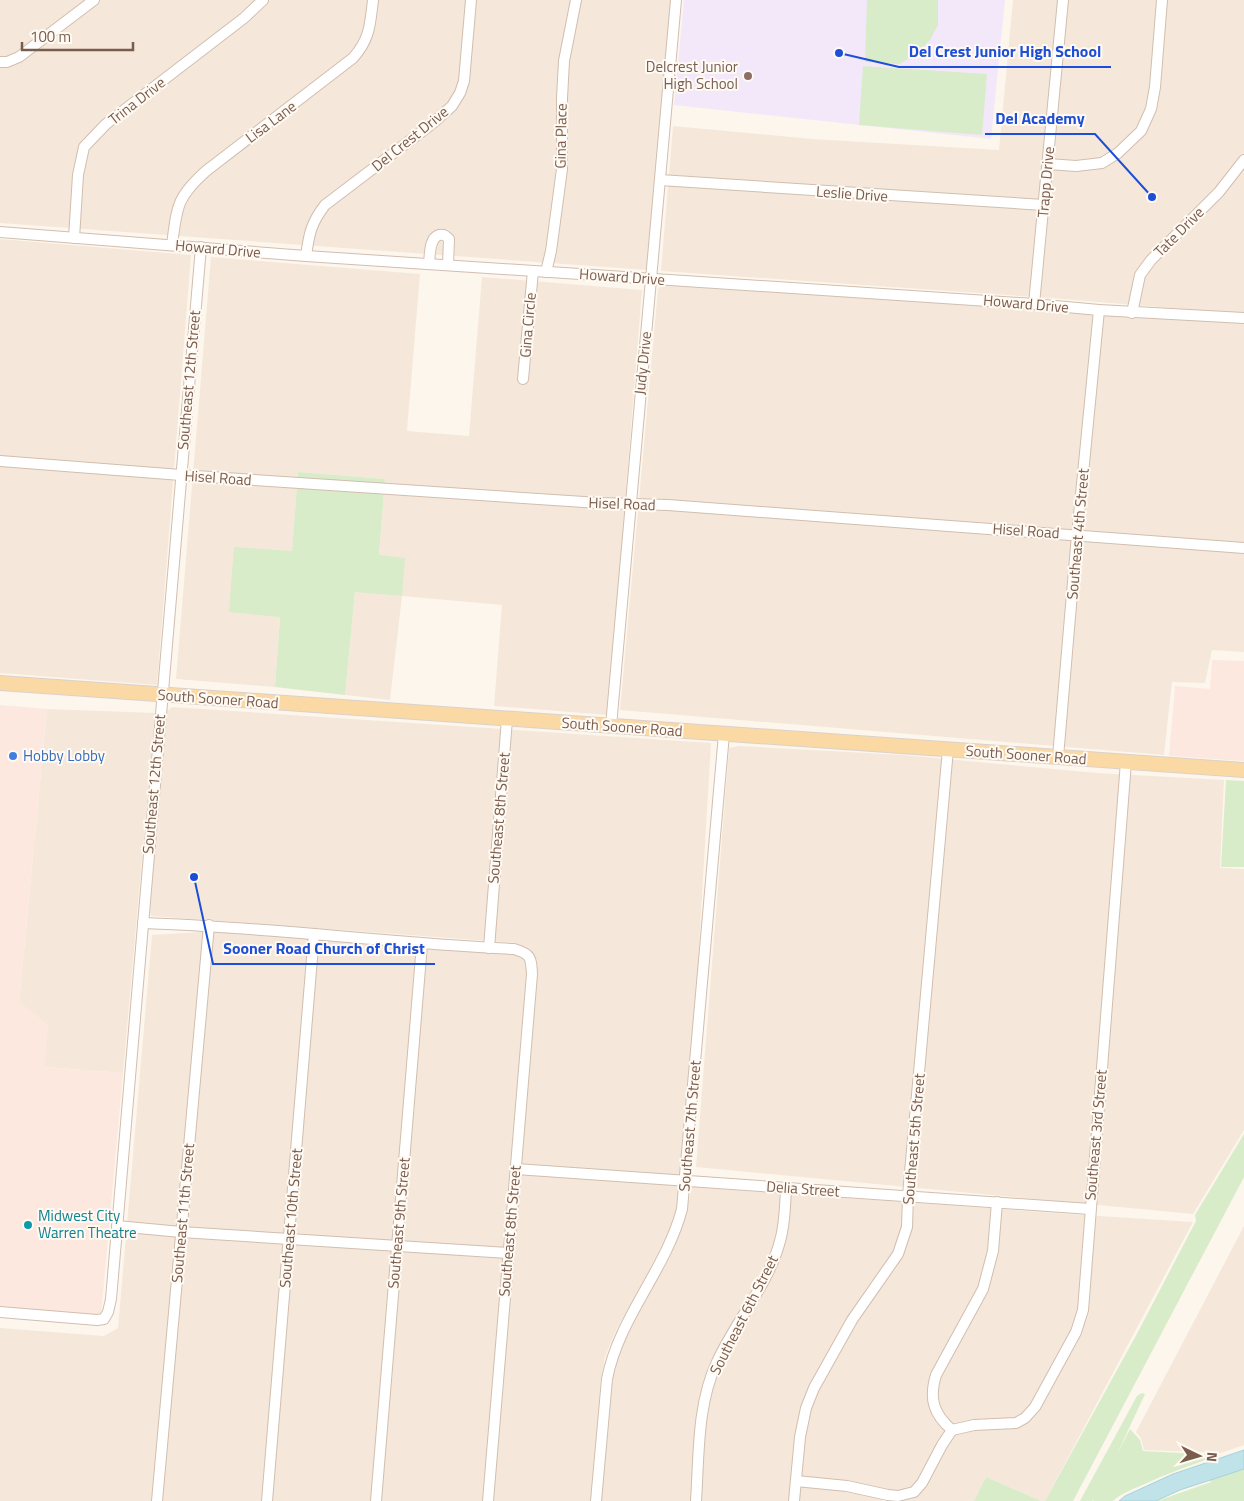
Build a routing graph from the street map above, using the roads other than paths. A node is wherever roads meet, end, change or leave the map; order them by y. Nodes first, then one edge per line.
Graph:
1 (94, 0) edge
2 (263, 0) edge
3 (373, 0) edge
4 (471, 0) edge
5 (576, 0) edge
6 (676, 0) edge
7 (1062, 0) edge
8 (1162, 0) edge
9 (0, 62) edge
10 (1244, 160) edge
11 (1048, 164) junction
12 (660, 180) junction
13 (1044, 205) junction
14 (0, 232) edge
15 (74, 238) junction
16 (172, 245) junction
17 (201, 247) junction
18 (306, 256) junction
19 (429, 264) junction
20 (448, 266) junction
21 (533, 271) junction
22 (546, 272) junction
23 (651, 279) junction
24 (1034, 304) junction
25 (1099, 310) junction
26 (1132, 313) junction
27 (1244, 318) edge
28 (523, 379) dead end
29 (0, 461) edge
30 (181, 475) junction
31 (630, 504) junction
32 (1077, 535) junction
33 (1244, 548) edge
34 (0, 684) edge
35 (162, 695) junction
36 (507, 719) junction
37 (611, 726) junction
38 (724, 734) junction
39 (948, 749) junction
40 (1058, 757) junction
41 (1126, 762) junction
42 (1244, 770) edge
43 (143, 923) junction
44 (209, 925) junction
45 (314, 934) junction
46 (422, 944) junction
47 (489, 948) junction
48 (516, 1168) junction
49 (685, 1180) junction
50 (786, 1188) junction
51 (908, 1195) junction
52 (997, 1202) junction
53 (1090, 1209) junction
54 (117, 1226) junction
55 (181, 1232) junction
56 (290, 1239) junction
57 (398, 1246) junction
58 (508, 1254) junction
59 (0, 1312) edge
60 (952, 1430) junction
61 (796, 1481) junction
62 (157, 1501) edge
63 (267, 1501) edge
64 (376, 1501) edge
65 (488, 1501) edge
66 (596, 1501) edge
67 (696, 1501) edge
68 (794, 1501) edge

1 - 9 street
2 - 15 street, Trina Drive
3 - 16 street, Lisa Lane
4 - 18 street, Del Crest Drive
5 - 22 street, Gina Place
6 - 12 street, Judy Drive
7 - 11 street, Trapp Drive
8 - 11 street
10 - 26 street, Tate Drive
11 - 13 street, Trapp Drive
12 - 13 street, Leslie Drive
12 - 23 street, Judy Drive
13 - 24 street, Trapp Drive
14 - 15 street, Howard Drive
15 - 16 street, Howard Drive
16 - 17 street, Howard Drive
17 - 18 street, Howard Drive
17 - 30 street, Southeast 12th Street
18 - 19 street, Howard Drive
19 - 20 street, Howard Drive
19 - 20 street
20 - 21 street, Howard Drive
21 - 22 street, Howard Drive
21 - 28 street, Gina Circle
22 - 23 street, Howard Drive
23 - 24 street, Howard Drive
23 - 31 street, Judy Drive
24 - 25 street, Howard Drive
25 - 26 street, Howard Drive
25 - 32 street, Southeast 4th Street
26 - 27 street, Howard Drive
29 - 30 street, Hisel Road
30 - 31 street, Hisel Road
30 - 35 street, Southeast 12th Street
31 - 32 street, Hisel Road
31 - 37 street, Judy Drive
32 - 33 street, Hisel Road
32 - 40 street, Southeast 4th Street
34 - 35 main road, South Sooner Road
35 - 36 main road, South Sooner Road
35 - 43 street, Southeast 12th Street
36 - 37 main road, South Sooner Road
36 - 47 street, Southeast 8th Street
37 - 38 main road, South Sooner Road
38 - 39 main road, South Sooner Road
38 - 49 street, Southeast 7th Street
39 - 40 main road, South Sooner Road
39 - 51 street, Southeast 5th Street
40 - 41 main road, South Sooner Road
41 - 42 main road, South Sooner Road
41 - 53 street, Southeast 3rd Street
43 - 44 street
43 - 54 street, Southeast 12th Street
44 - 45 street
44 - 55 street, Southeast 11th Street
45 - 46 street
45 - 56 street, Southeast 10th Street
46 - 47 street
46 - 57 street, Southeast 9th Street
47 - 48 street, Southeast 8th Street
48 - 49 street, Delia Street
48 - 58 street, Southeast 8th Street
49 - 50 street, Delia Street
49 - 66 street, Southeast 7th Street
50 - 51 street, Delia Street
50 - 67 street, Southeast 6th Street
51 - 52 street, Delia Street
51 - 61 street, Southeast 5th Street
52 - 53 street, Delia Street
52 - 60 street
53 - 60 street, Southeast 3rd Street
54 - 55 street
54 - 59 street, Southeast 12th Street
55 - 56 street
55 - 62 street, Southeast 11th Street
56 - 57 street
56 - 63 street, Southeast 10th Street
57 - 58 street
57 - 64 street, Southeast 9th Street
58 - 65 street, Southeast 8th Street
60 - 61 street
61 - 68 street, Southeast 5th Street

